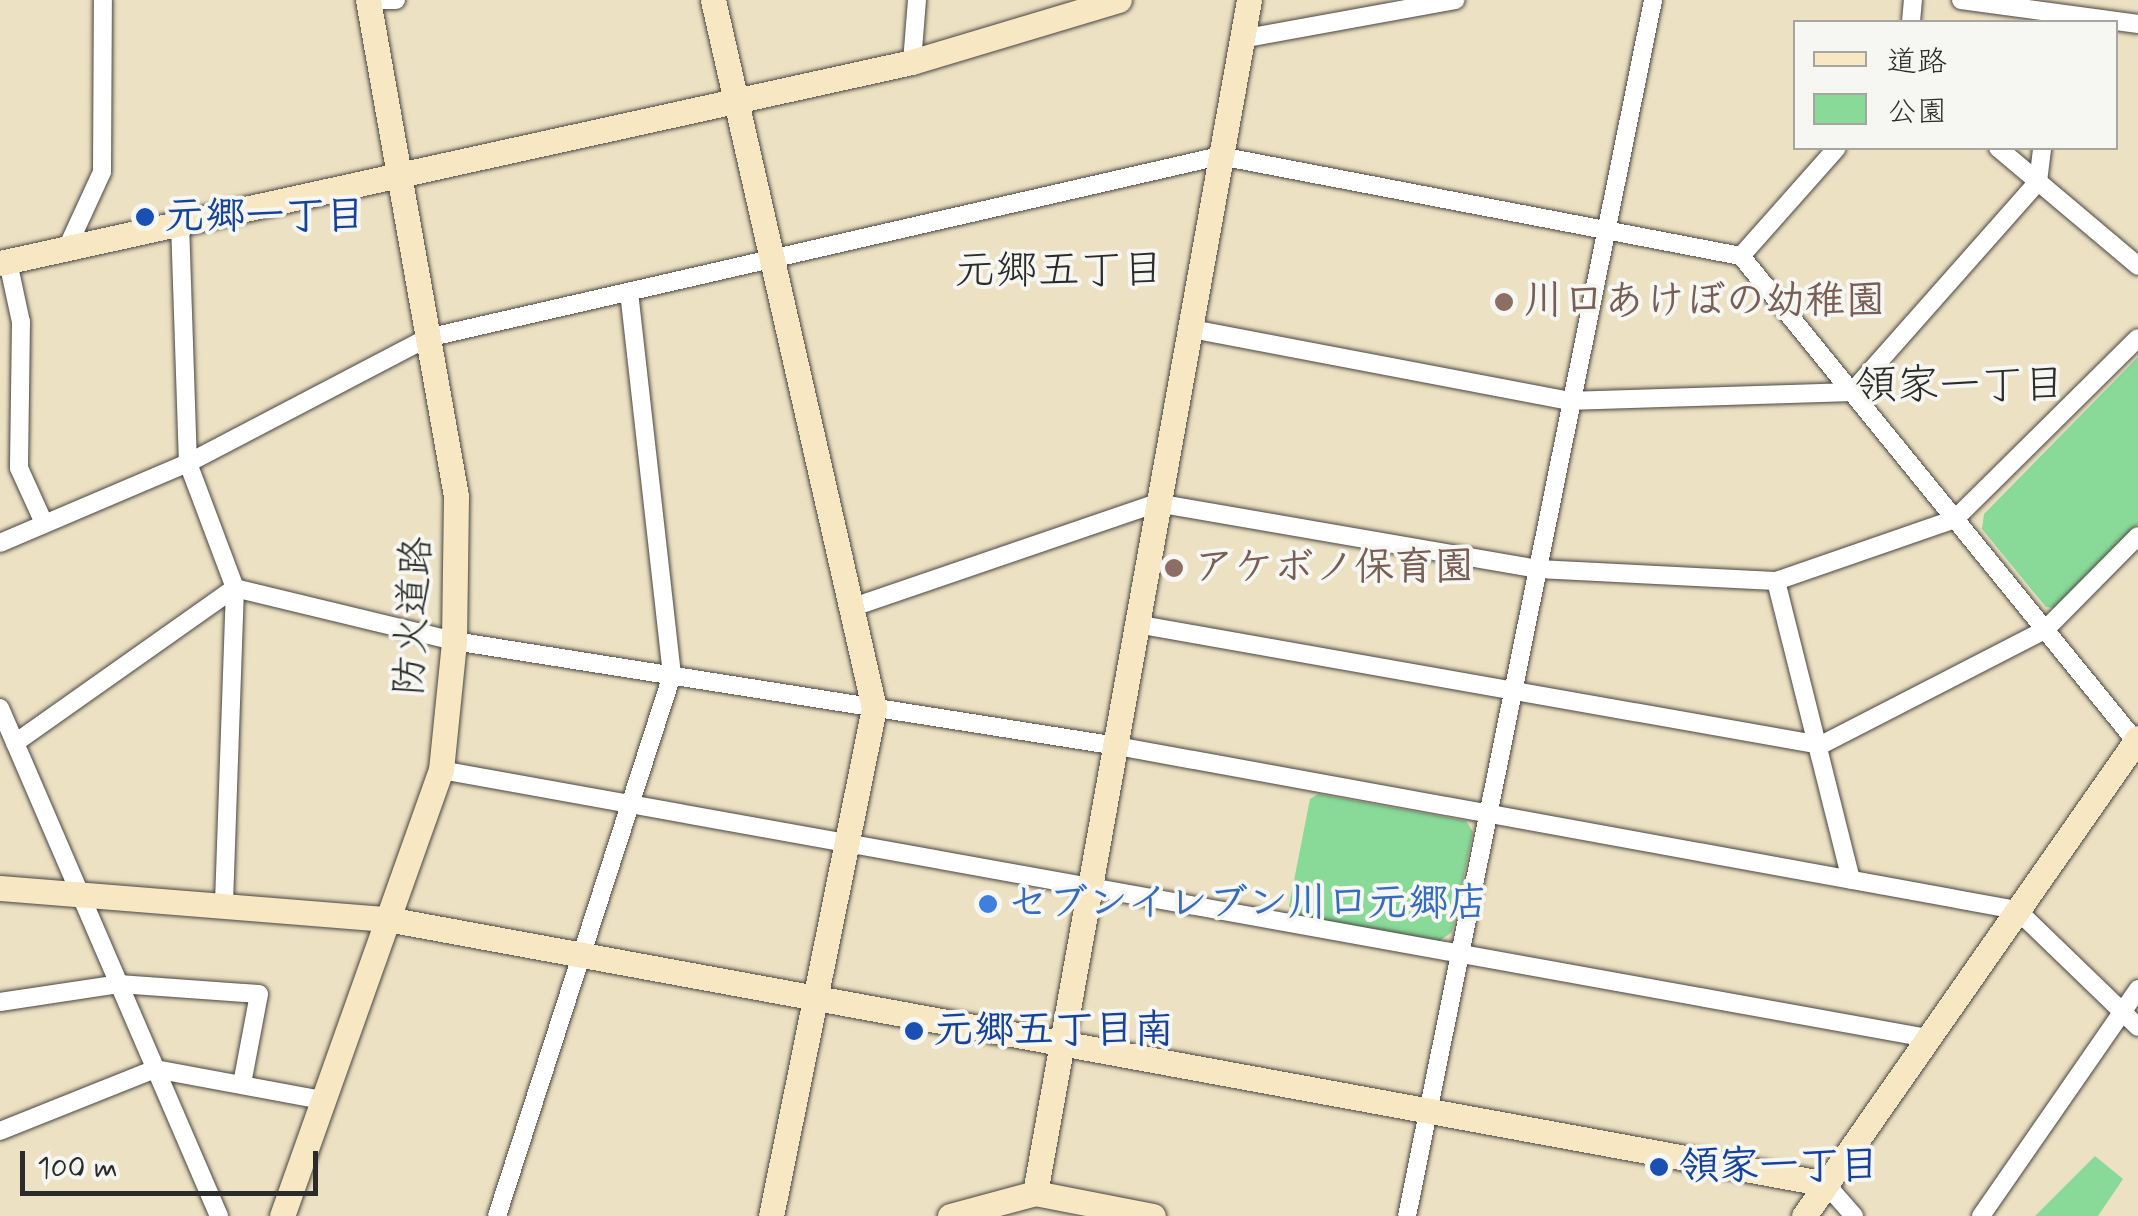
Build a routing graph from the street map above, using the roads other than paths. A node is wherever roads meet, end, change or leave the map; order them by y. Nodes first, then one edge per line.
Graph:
1 (103, 0) edge
2 (368, 0) edge
3 (396, 0) edge
4 (714, 0) edge
5 (918, 0) edge
6 (1119, 0) edge
7 (1250, 0) edge
8 (1455, 0) edge
9 (1653, 0) edge
10 (1961, 0) edge
11 (2058, 18) edge
12 (2085, 20) edge
13 (1242, 39) junction
14 (912, 62) junction
15 (738, 102) junction
16 (1835, 150) edge
17 (2000, 150) edge
18 (2042, 150) edge
19 (1220, 156) junction
20 (399, 177) junction
21 (2038, 182) junction
22 (180, 223) junction
23 (1608, 231) junction
24 (67, 248) junction
25 (1741, 256) junction
26 (774, 257) junction
27 (4, 262) edge
28 (2138, 266) edge
29 (629, 293) junction
30 (1192, 329) junction
31 (427, 338) junction
32 (2138, 338) edge
33 (1852, 392) junction
34 (1568, 401) junction
35 (188, 463) junction
36 (1156, 503) junction
37 (1954, 519) junction
38 (44, 523) junction
39 (2138, 536) edge
40 (0, 543) edge
41 (1536, 569) junction
42 (1776, 582) junction
43 (235, 588) junction
44 (856, 606) junction
45 (1136, 624) junction
46 (2045, 630) junction
47 (454, 641) junction
48 (672, 675) junction
49 (1512, 689) junction
50 (0, 708) edge
51 (874, 708) junction
52 (2137, 741) edge
53 (15, 743) junction
54 (1821, 745) junction
55 (1118, 746) junction
56 (440, 770) junction
57 (629, 804) junction
58 (1486, 813) junction
59 (846, 842) junction
60 (1851, 880) junction
61 (0, 888) edge
62 (1090, 888) junction
63 (80, 895) junction
64 (224, 905) junction
65 (2017, 910) junction
66 (388, 919) junction
67 (1458, 954) junction
68 (582, 955) junction
69 (119, 984) junction
70 (2138, 989) edge
71 (814, 997) junction
72 (0, 1002) edge
73 (2122, 1012) junction
74 (2138, 1027) edge
75 (1928, 1038) junction
76 (1059, 1043) junction
77 (156, 1069) junction
78 (242, 1084) junction
79 (324, 1100) junction
80 (1428, 1110) junction
81 (0, 1131) edge
82 (1826, 1184) junction
83 (1035, 1193) junction
84 (219, 1216) edge
85 (282, 1216) edge
86 (497, 1216) edge
87 (770, 1216) edge
88 (950, 1216) edge
89 (1153, 1216) edge
90 (1407, 1216) edge
91 (1804, 1216) edge
92 (1854, 1216) edge
93 (1981, 1216) edge

1 - 24 street
2 - 3 street
2 - 20 street, 防火道路
4 - 15 street
5 - 14 street
6 - 14 street
7 - 13 street
8 - 13 street
9 - 23 street
10 - 11 street
11 - 12 street
13 - 19 street
14 - 15 street
15 - 20 street
15 - 26 street
16 - 25 street
17 - 21 street
18 - 21 street
19 - 23 street
19 - 26 street
19 - 30 street
20 - 22 street
20 - 31 street, 防火道路
21 - 28 street
21 - 33 street
22 - 24 street
22 - 35 street
23 - 25 street
23 - 34 street
24 - 27 street
25 - 33 street
26 - 29 street
26 - 44 street
27 - 38 street
29 - 31 street
29 - 48 street
30 - 34 street
30 - 36 street
31 - 35 street
31 - 47 street, 防火道路
32 - 37 street
33 - 34 street
33 - 37 street
34 - 41 street
35 - 38 street
35 - 43 street
36 - 41 street
36 - 44 street
36 - 45 street
37 - 42 street
37 - 46 street
38 - 40 street
39 - 46 street
41 - 42 street
41 - 49 street
42 - 54 street
43 - 47 street
43 - 53 street
43 - 64 street
44 - 51 street
45 - 49 street
45 - 55 street
46 - 52 street
46 - 54 street
47 - 48 street
47 - 56 street, 防火道路
48 - 51 street
48 - 57 street
49 - 54 street
49 - 58 street
50 - 53 street
51 - 55 street
51 - 59 street
52 - 65 street
53 - 63 street
54 - 60 street
55 - 58 street
55 - 62 street
56 - 57 street
56 - 66 street, 防火道路
57 - 59 street
57 - 68 street
58 - 60 street
58 - 67 street
59 - 62 street
59 - 71 street
60 - 65 street
61 - 63 street
62 - 67 street
62 - 76 street
63 - 64 street
63 - 69 street
64 - 66 street
65 - 73 street
65 - 75 street
66 - 68 street
66 - 79 street, 防火道路
67 - 75 street
67 - 80 street
68 - 71 street
68 - 86 street
69 - 72 street
69 - 77 street
69 - 78 street
70 - 73 street
71 - 76 street
71 - 87 street
73 - 74 street
73 - 93 street
75 - 82 street
76 - 80 street
76 - 83 street
77 - 78 street
77 - 81 street
77 - 84 street
78 - 79 street
79 - 85 street, 防火道路
80 - 82 street
80 - 90 street
82 - 91 street
82 - 92 street
83 - 88 street
83 - 89 street

